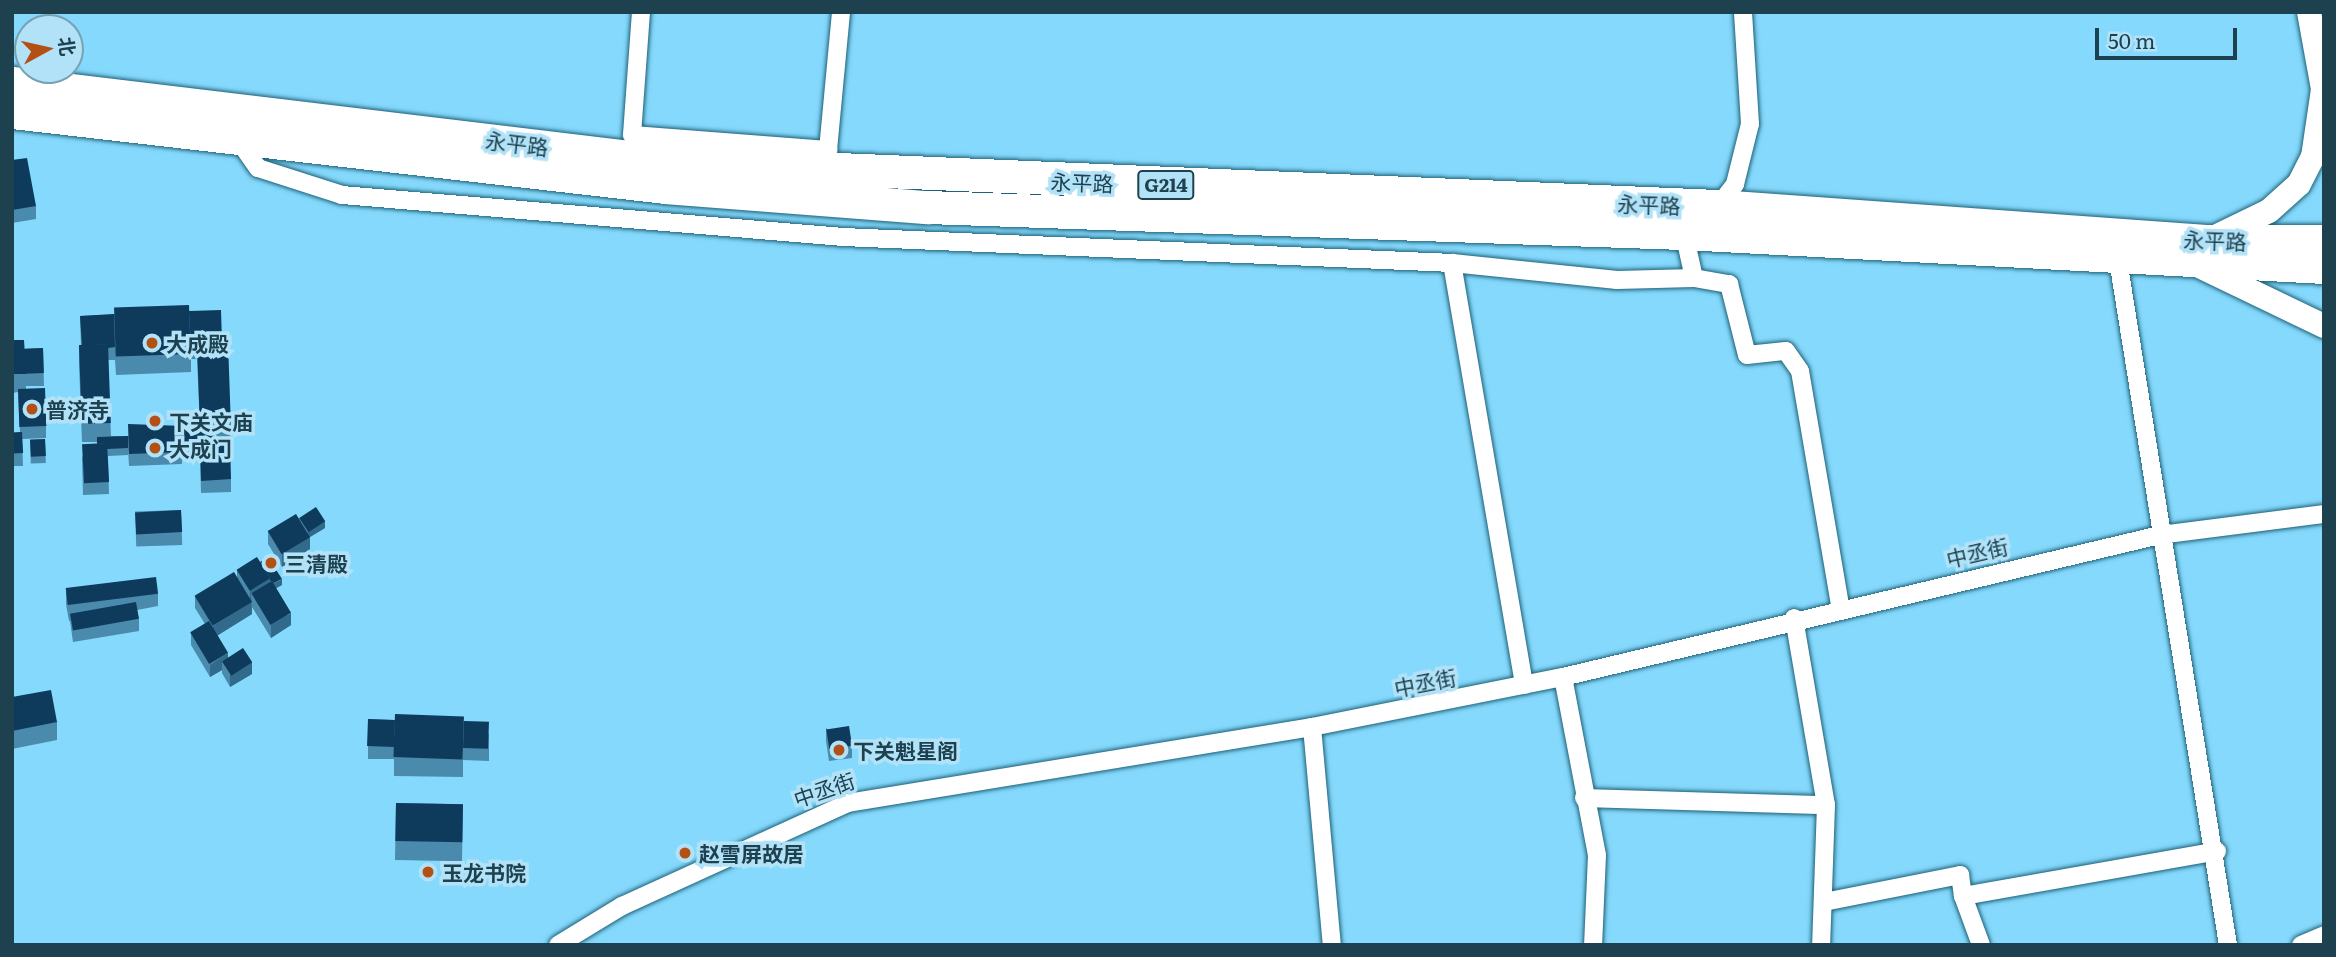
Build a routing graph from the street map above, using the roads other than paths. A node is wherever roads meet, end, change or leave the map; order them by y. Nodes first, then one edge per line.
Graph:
1 (640, 12) edge
2 (841, 12) edge
3 (1743, 12) edge
4 (2308, 12) edge
5 (12, 83) edge
6 (12, 111) edge
7 (239, 141) junction
8 (1719, 221) junction
9 (1684, 233) junction
10 (2324, 241) edge
11 (2200, 252) junction
12 (2118, 260) junction
13 (1452, 263) junction
14 (2324, 267) edge
15 (1694, 278) junction
16 (2324, 326) edge
17 (2324, 513) edge
18 (2160, 535) junction
19 (1840, 606) junction
20 (1794, 618) junction
21 (1563, 677) junction
22 (1524, 685) junction
23 (1312, 727) junction
24 (1584, 798) junction
25 (1826, 805) junction
26 (2217, 851) junction
27 (1963, 896) junction
28 (1824, 902) junction
29 (2324, 935) edge
30 (558, 945) edge
31 (1332, 945) edge
32 (1593, 945) edge
33 (1821, 945) edge
34 (1981, 945) edge
35 (2228, 945) edge
36 (2301, 945) edge

1 - 2 street
3 - 8 street
4 - 11 street
5 - 8 highway, 永平路 / G214
6 - 7 highway, 永平路 / G214
7 - 9 highway, 永平路 / G214
7 - 13 street
8 - 9 highway, 永平路 / G214
8 - 11 highway, 永平路 / G214
8 - 12 highway, 永平路 / G214
9 - 15 street
10 - 11 highway, 永平路 / G214
11 - 12 highway, 永平路 / G214
11 - 14 highway, 永平路 / G214
11 - 16 street
12 - 18 street
13 - 15 street
13 - 22 street
15 - 19 street
17 - 18 street, 中丞街
18 - 19 street, 中丞街
18 - 26 street
19 - 20 street, 中丞街
20 - 21 street, 中丞街
20 - 25 street
21 - 22 street, 中丞街
21 - 24 street
22 - 23 street, 中丞街
23 - 30 street, 中丞街
23 - 31 street
24 - 25 street
24 - 32 street
25 - 28 street
26 - 27 street
26 - 35 street
27 - 28 street
27 - 34 street
28 - 33 street
29 - 36 street

